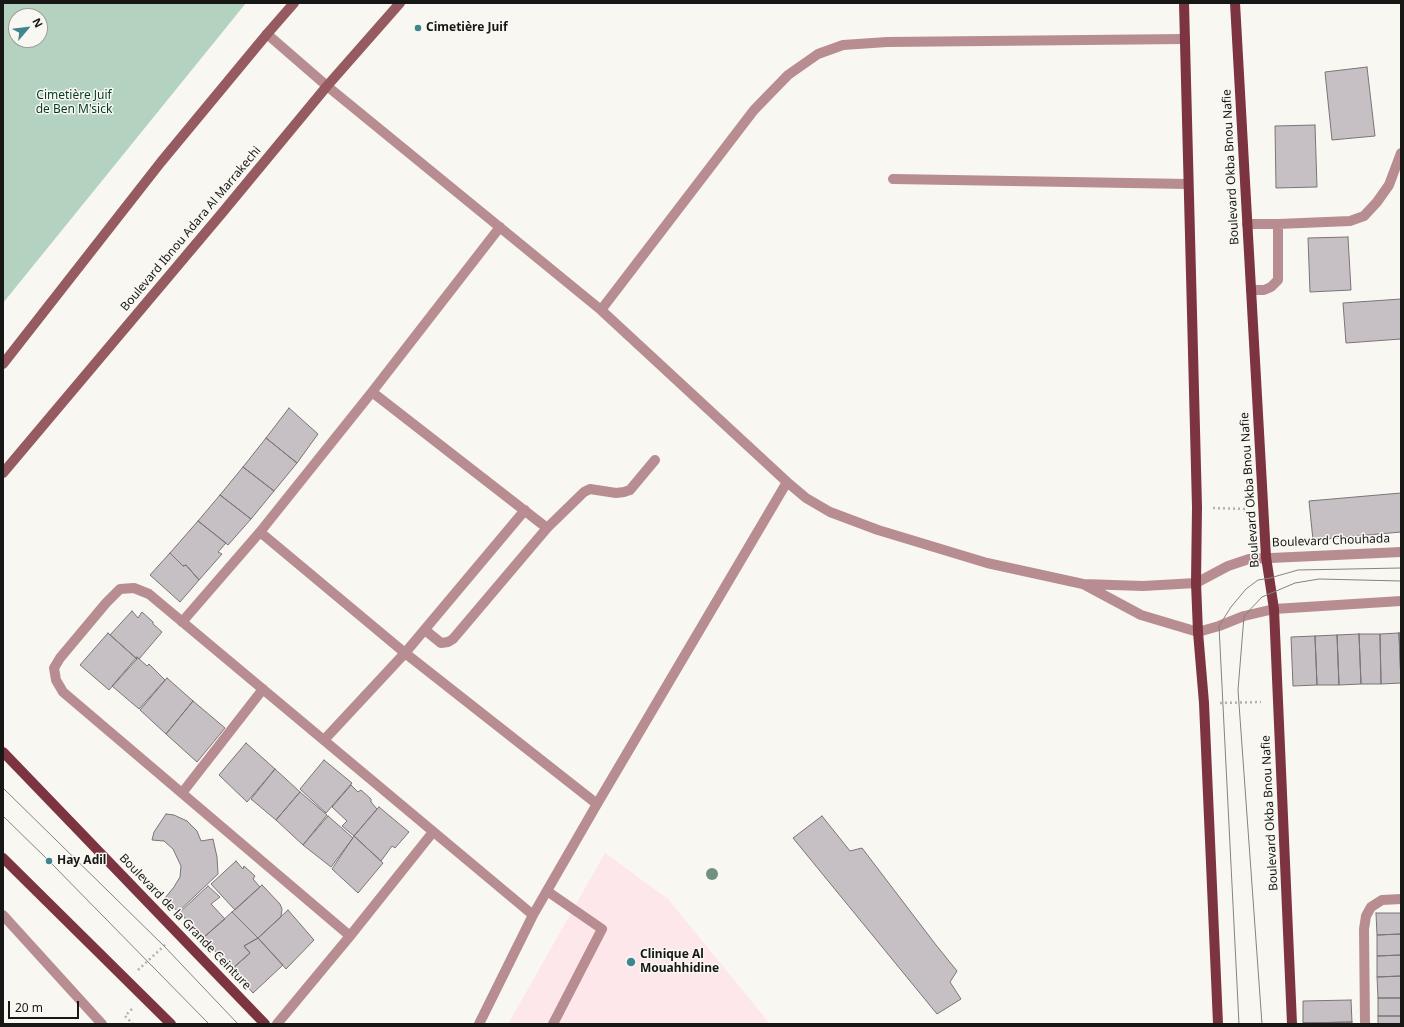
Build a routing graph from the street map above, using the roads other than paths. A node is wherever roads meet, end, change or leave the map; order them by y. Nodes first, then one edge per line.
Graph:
1 (294, 3) edge
2 (400, 3) edge
3 (1184, 3) edge
4 (1234, 3) edge
5 (267, 34) junction
6 (1185, 38) junction
7 (327, 86) junction
8 (1401, 153) edge
9 (893, 179) dead end
10 (1188, 184) junction
11 (1247, 224) junction
12 (1278, 224) junction
13 (500, 227) junction
14 (1251, 290) junction
15 (601, 310) junction
16 (3, 364) edge
17 (372, 392) junction
18 (655, 460) dead end
19 (3, 473) edge
20 (787, 482) junction
21 (525, 510) junction
22 (547, 528) junction
23 (260, 532) junction
24 (1401, 552) edge
25 (1266, 557) junction
26 (1196, 583) junction
27 (1083, 584) junction
28 (1401, 601) edge
29 (1274, 609) junction
30 (182, 622) junction
31 (425, 630) junction
32 (1198, 632) junction
33 (405, 653) junction
34 (263, 690) junction
35 (324, 740) junction
36 (3, 752) edge
37 (182, 793) junction
38 (597, 804) junction
39 (433, 832) junction
40 (3, 858) edge
41 (547, 891) junction
42 (1401, 899) edge
43 (3, 915) edge
44 (533, 916) junction
45 (350, 936) junction
46 (167, 1023) edge
47 (102, 1024) edge
48 (264, 1024) edge
49 (277, 1024) edge
50 (479, 1024) edge
51 (553, 1024) edge
52 (1218, 1024) edge
53 (1292, 1024) edge
54 (1365, 1024) edge

1 - 5 main road
2 - 7 main road, Boulevard Ibnou Adara Al Marrakechi
3 - 6 main road
4 - 11 main road, Boulevard Okba Bnou Nafie
5 - 7 street
5 - 16 main road
6 - 10 main road
6 - 15 street
7 - 13 street
7 - 19 main road, Boulevard Ibnou Adara Al Marrakechi
8 - 12 street
9 - 10 street
10 - 26 main road
11 - 12 street
11 - 14 main road, Boulevard Okba Bnou Nafie
12 - 14 street
13 - 15 street
13 - 17 street
14 - 25 main road, Boulevard Okba Bnou Nafie
15 - 20 street
17 - 21 street
17 - 23 street
18 - 22 street
20 - 27 street
20 - 38 street
21 - 22 street
21 - 31 street
22 - 31 street
23 - 30 street
23 - 33 street
24 - 25 street, Boulevard Chouhada
25 - 26 street, Boulevard Chouhada
25 - 29 main road, Boulevard Okba Bnou Nafie
26 - 27 street
26 - 32 main road
27 - 32 street
28 - 29 street
29 - 32 street
29 - 53 main road, Boulevard Okba Bnou Nafie
30 - 34 street
30 - 37 street
31 - 33 street
32 - 52 main road
33 - 35 street
33 - 38 street
34 - 35 street
34 - 37 street
35 - 39 street
36 - 48 main road, Boulevard de la Grande Ceinture
37 - 45 street
38 - 41 street
39 - 44 street
39 - 45 street
40 - 46 main road
41 - 44 street
41 - 51 street
42 - 54 street
43 - 47 street
44 - 50 street
45 - 49 street

